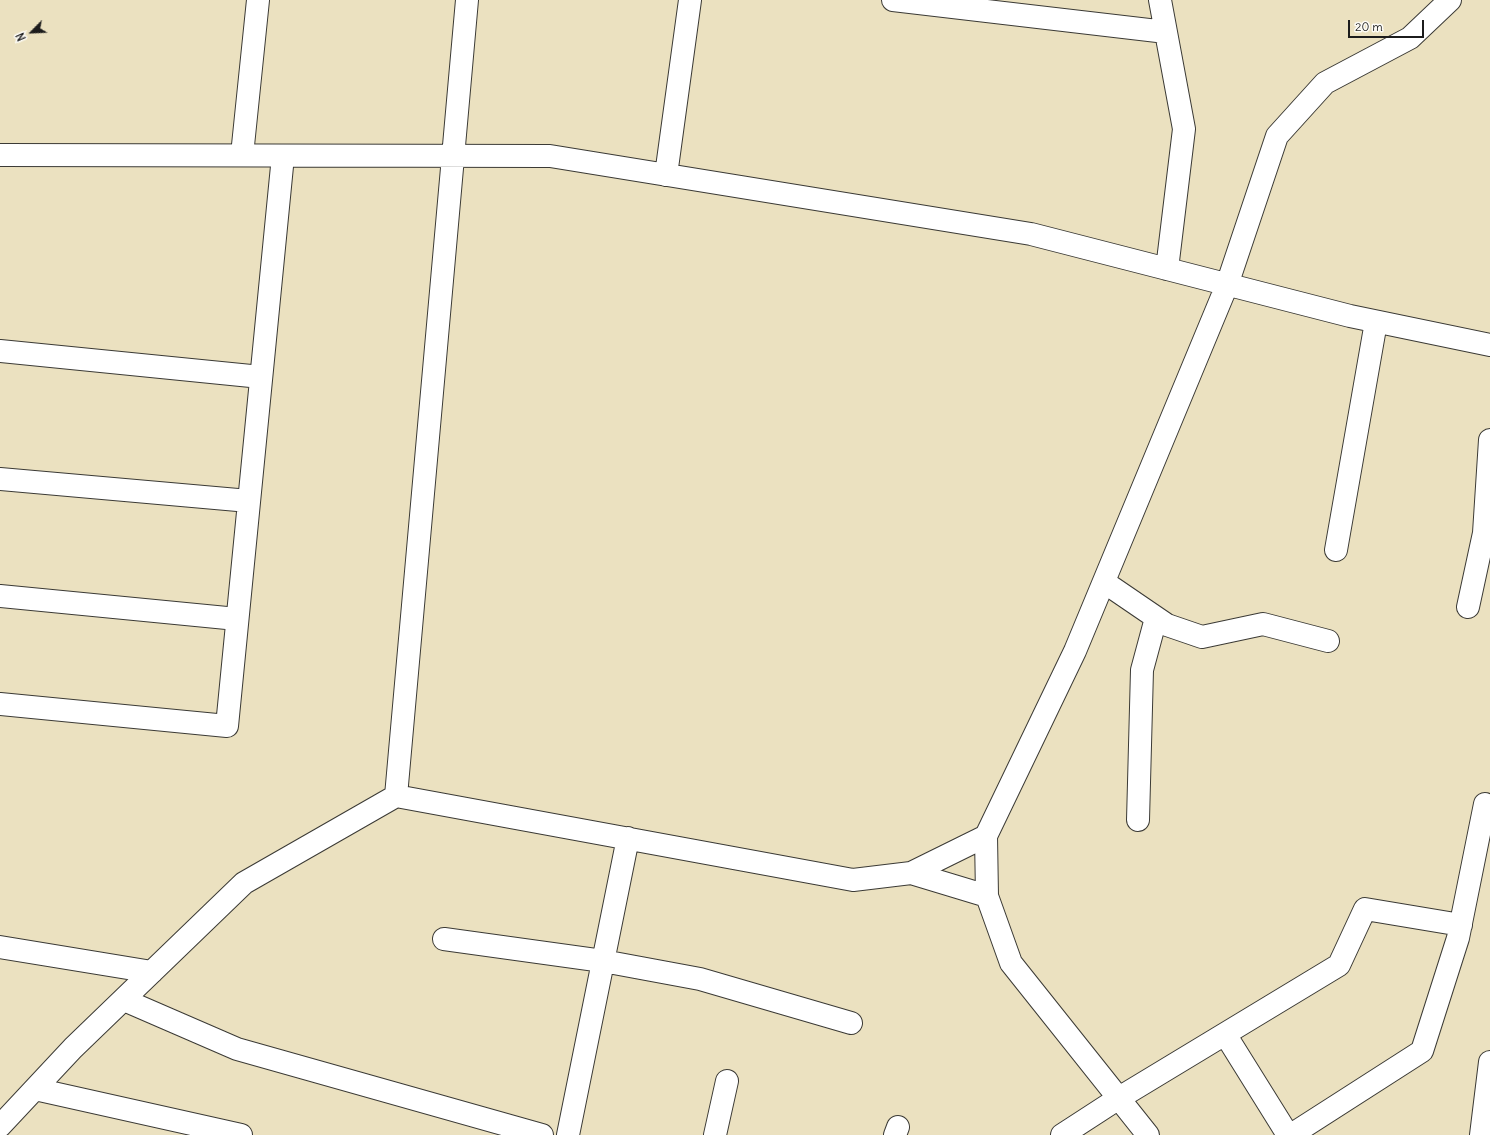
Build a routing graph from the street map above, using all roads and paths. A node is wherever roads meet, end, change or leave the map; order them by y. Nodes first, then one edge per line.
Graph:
1 (258, 0) edge
2 (467, 0) edge
3 (690, 0) edge
4 (892, 0) edge
5 (1160, 0) edge
6 (1450, 0) edge
7 (1166, 32) junction
8 (0, 155) edge
9 (242, 155) junction
10 (283, 156) junction
11 (454, 156) junction
12 (666, 174) junction
13 (1166, 269) junction
14 (1227, 285) junction
15 (1376, 322) junction
16 (1490, 345) edge
17 (0, 351) edge
18 (261, 377) junction
19 (1490, 440) edge
20 (0, 479) edge
21 (249, 501) junction
22 (1336, 550) dead end
23 (1104, 582) junction
24 (0, 596) edge
25 (1468, 607) dead end
26 (1156, 618) junction
27 (238, 619) junction
28 (1328, 641) dead end
29 (0, 704) edge
30 (396, 796) junction
31 (1485, 804) dead end
32 (1138, 820) dead end
33 (986, 836) junction
34 (628, 838) junction
35 (911, 873) junction
36 (987, 896) junction
37 (1461, 925) junction
38 (444, 939) dead end
39 (0, 947) edge
40 (603, 961) junction
41 (152, 972) junction
42 (124, 1000) junction
43 (851, 1023) dead end
44 (1225, 1034) junction
45 (1490, 1062) edge
46 (727, 1081) dead end
47 (35, 1089) junction
48 (1119, 1098) junction
49 (7, 1109) edge
50 (0, 1126) edge
51 (163, 1127) edge
52 (241, 1135) edge
53 (542, 1135) edge
54 (568, 1135) edge
55 (715, 1135) edge
56 (1062, 1135) edge
57 (1148, 1135) edge
58 (1290, 1135) edge
59 (1481, 1135) edge

1 - 9 street
2 - 11 street
3 - 12 street
4 - 7 street
5 - 7 street
6 - 14 street
7 - 13 street
8 - 9 street
9 - 10 street
10 - 11 street
10 - 18 street
11 - 12 street
11 - 30 street
12 - 13 street
13 - 14 street
14 - 15 street
14 - 23 street
15 - 16 street
15 - 22 street
17 - 18 street
18 - 21 street
19 - 25 street
20 - 21 street
21 - 27 street
23 - 26 street
23 - 33 street
24 - 27 street
26 - 28 street
26 - 32 street
27 - 29 street
30 - 34 street
30 - 41 street
31 - 37 street
33 - 35 street
33 - 36 street
34 - 35 street
34 - 40 street
35 - 36 street
36 - 48 street
37 - 44 street
37 - 58 street
38 - 40 street
39 - 41 street
40 - 43 street
40 - 54 street
41 - 42 street
42 - 47 street
42 - 53 street
44 - 48 street
44 - 58 street
45 - 59 street
46 - 55 street
47 - 49 street
47 - 51 street
48 - 56 street
48 - 57 street
49 - 50 street
51 - 52 street

